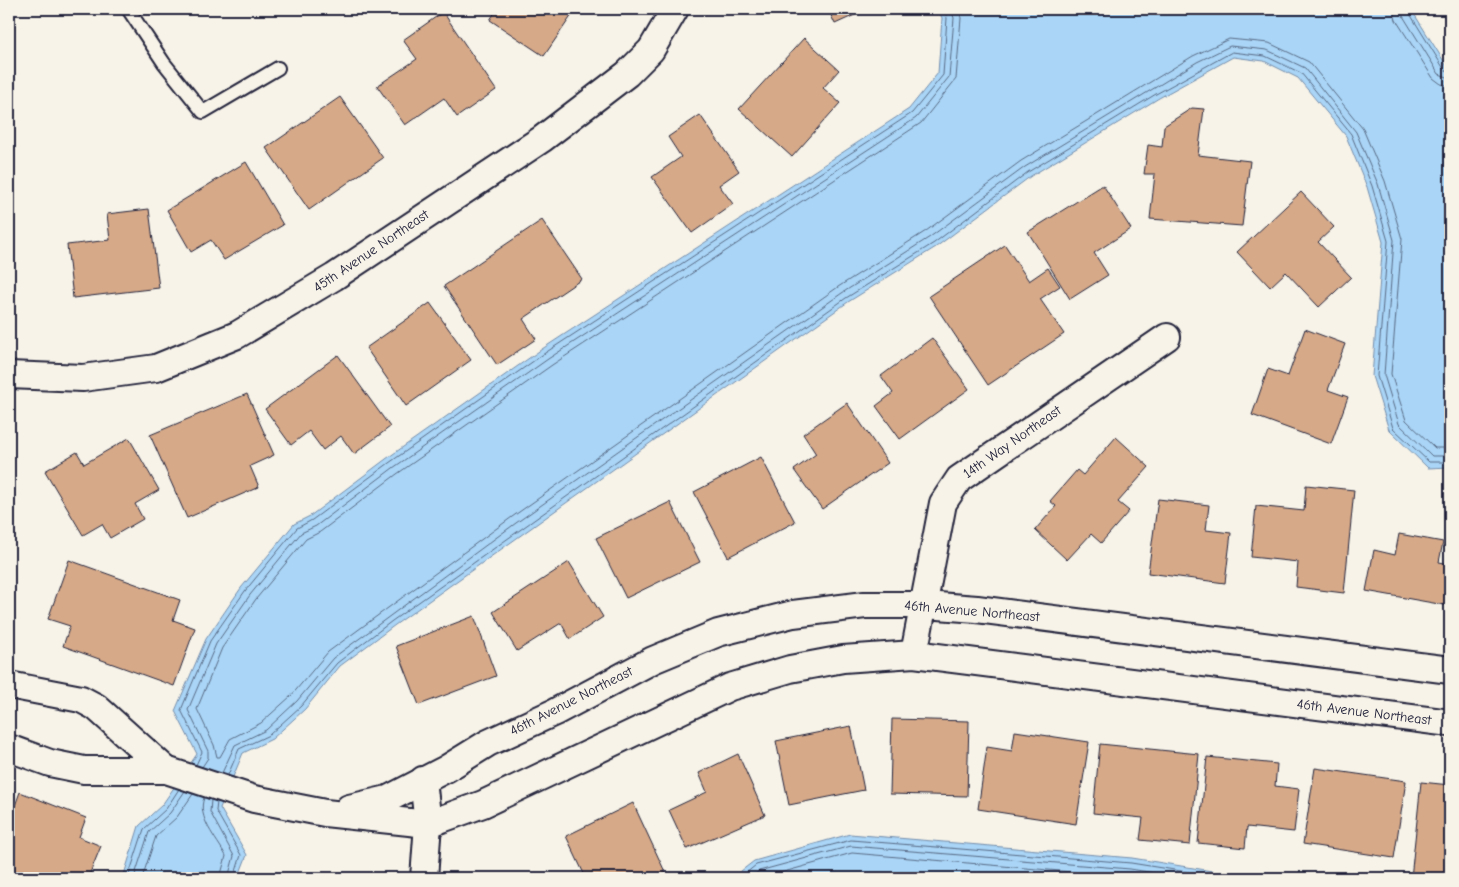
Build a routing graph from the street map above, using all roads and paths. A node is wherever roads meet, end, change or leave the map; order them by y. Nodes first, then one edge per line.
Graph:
1 (128, 9) edge
2 (675, 9) edge
3 (278, 68) dead end
4 (1167, 337) dead end
5 (9, 375) edge
6 (925, 605) junction
7 (914, 654) junction
8 (1450, 670) edge
9 (9, 685) edge
10 (1450, 723) edge
11 (9, 748) edge
12 (166, 770) junction
13 (423, 780) junction
14 (325, 813) junction
15 (428, 824) junction
16 (424, 878) edge

1 - 3 lane
2 - 5 street, 45th Avenue Northeast
4 - 6 street, 14th Way Northeast
6 - 7 street, 14th Way Northeast
6 - 8 street, 46th Avenue Northeast
6 - 13 street, 46th Avenue Northeast
7 - 10 street, 46th Avenue Northeast
7 - 15 street, 46th Avenue Northeast
9 - 12 street, 46th Avenue Northeast
11 - 12 street, 46th Avenue Northeast
12 - 14 street, 46th Avenue Northeast
13 - 14 street, 46th Avenue Northeast
13 - 15 street
14 - 15 street, 46th Avenue Northeast
15 - 16 street

